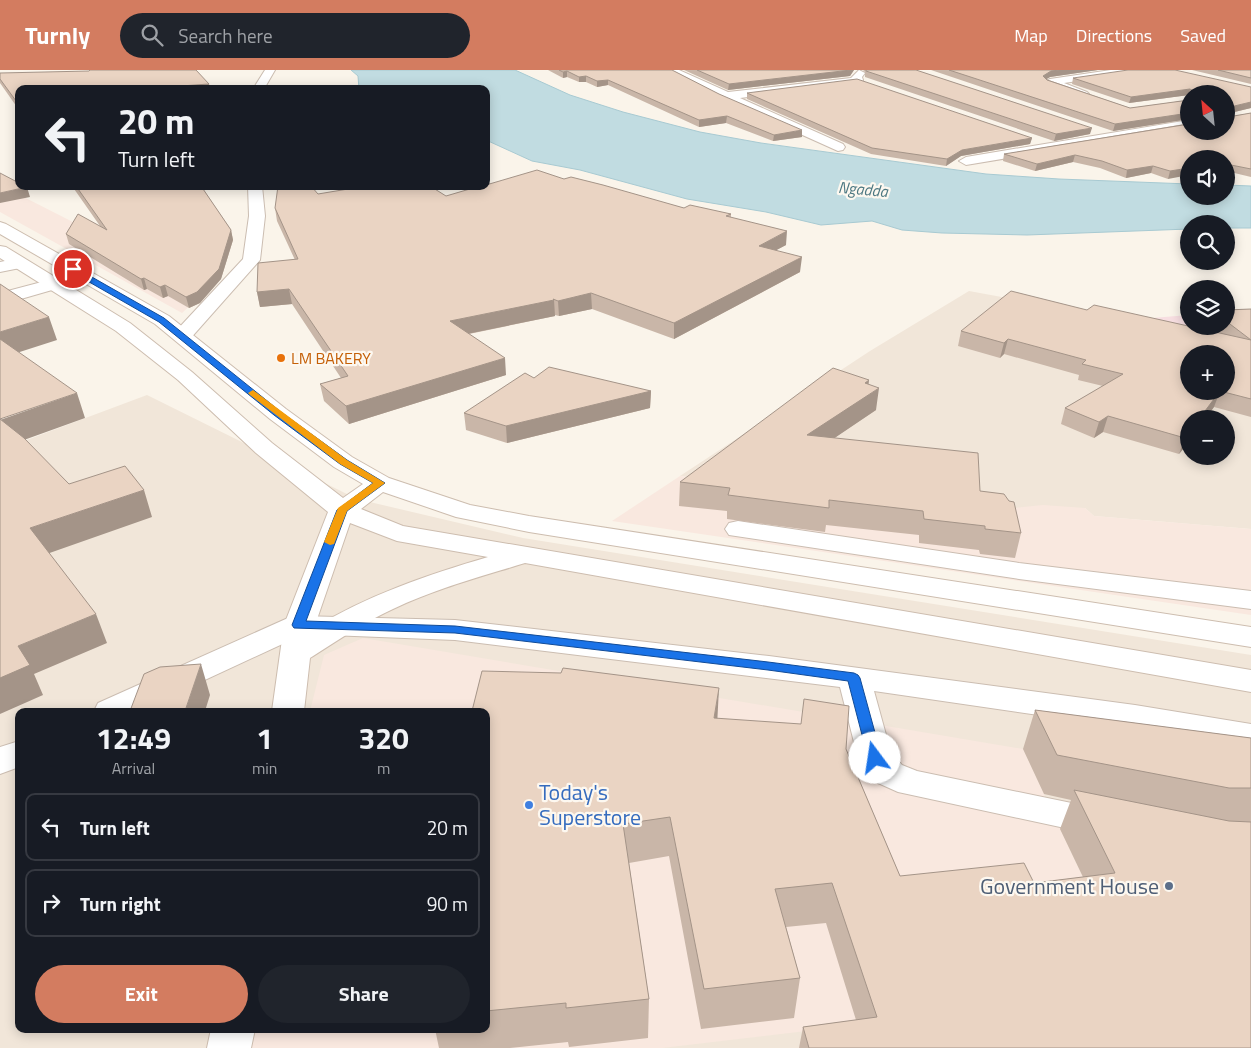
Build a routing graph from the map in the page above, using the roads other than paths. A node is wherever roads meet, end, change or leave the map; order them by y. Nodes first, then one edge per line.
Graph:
1 (270, 70) edge
2 (670, 70) edge
3 (1133, 70) edge
4 (832, 71) edge
5 (261, 85) edge
6 (724, 96) junction
7 (1092, 98) edge
8 (1180, 125) edge
9 (1093, 129) edge
10 (1111, 135) junction
11 (1033, 140) edge
12 (1052, 146) junction
13 (838, 147) dead end
14 (966, 161) dead end
15 (255, 190) edge
16 (0, 227) edge
17 (0, 251) edge
18 (10, 265) edge
19 (53, 284) junction
20 (0, 299) edge
21 (182, 336) junction
22 (380, 483) junction
23 (342, 510) junction
24 (738, 529) dead end
25 (524, 555) junction
26 (1251, 600) edge
27 (340, 625) junction
28 (1251, 637) edge
29 (297, 639) junction
30 (854, 678) junction
31 (1251, 681) edge
32 (118, 708) edge
33 (288, 708) edge
34 (1251, 736) edge
35 (15, 755) edge
36 (0, 761) edge
37 (1133, 828) edge
38 (232, 1033) edge
39 (229, 1048) edge

1 - 5 street
2 - 6 street
3 - 7 street
4 - 6 street
6 - 13 street
8 - 10 street
9 - 10 street
10 - 12 street
11 - 12 street
12 - 14 street
15 - 21 street
16 - 21 street
17 - 18 street
18 - 19 street
19 - 20 street
19 - 23 street
21 - 22 street
22 - 23 street
22 - 28 street
23 - 25 street
23 - 29 street
24 - 26 street
25 - 27 street
25 - 31 street
27 - 29 street
27 - 30 street
29 - 32 street
29 - 33 street
30 - 34 street
30 - 37 street
35 - 36 street
38 - 39 street

